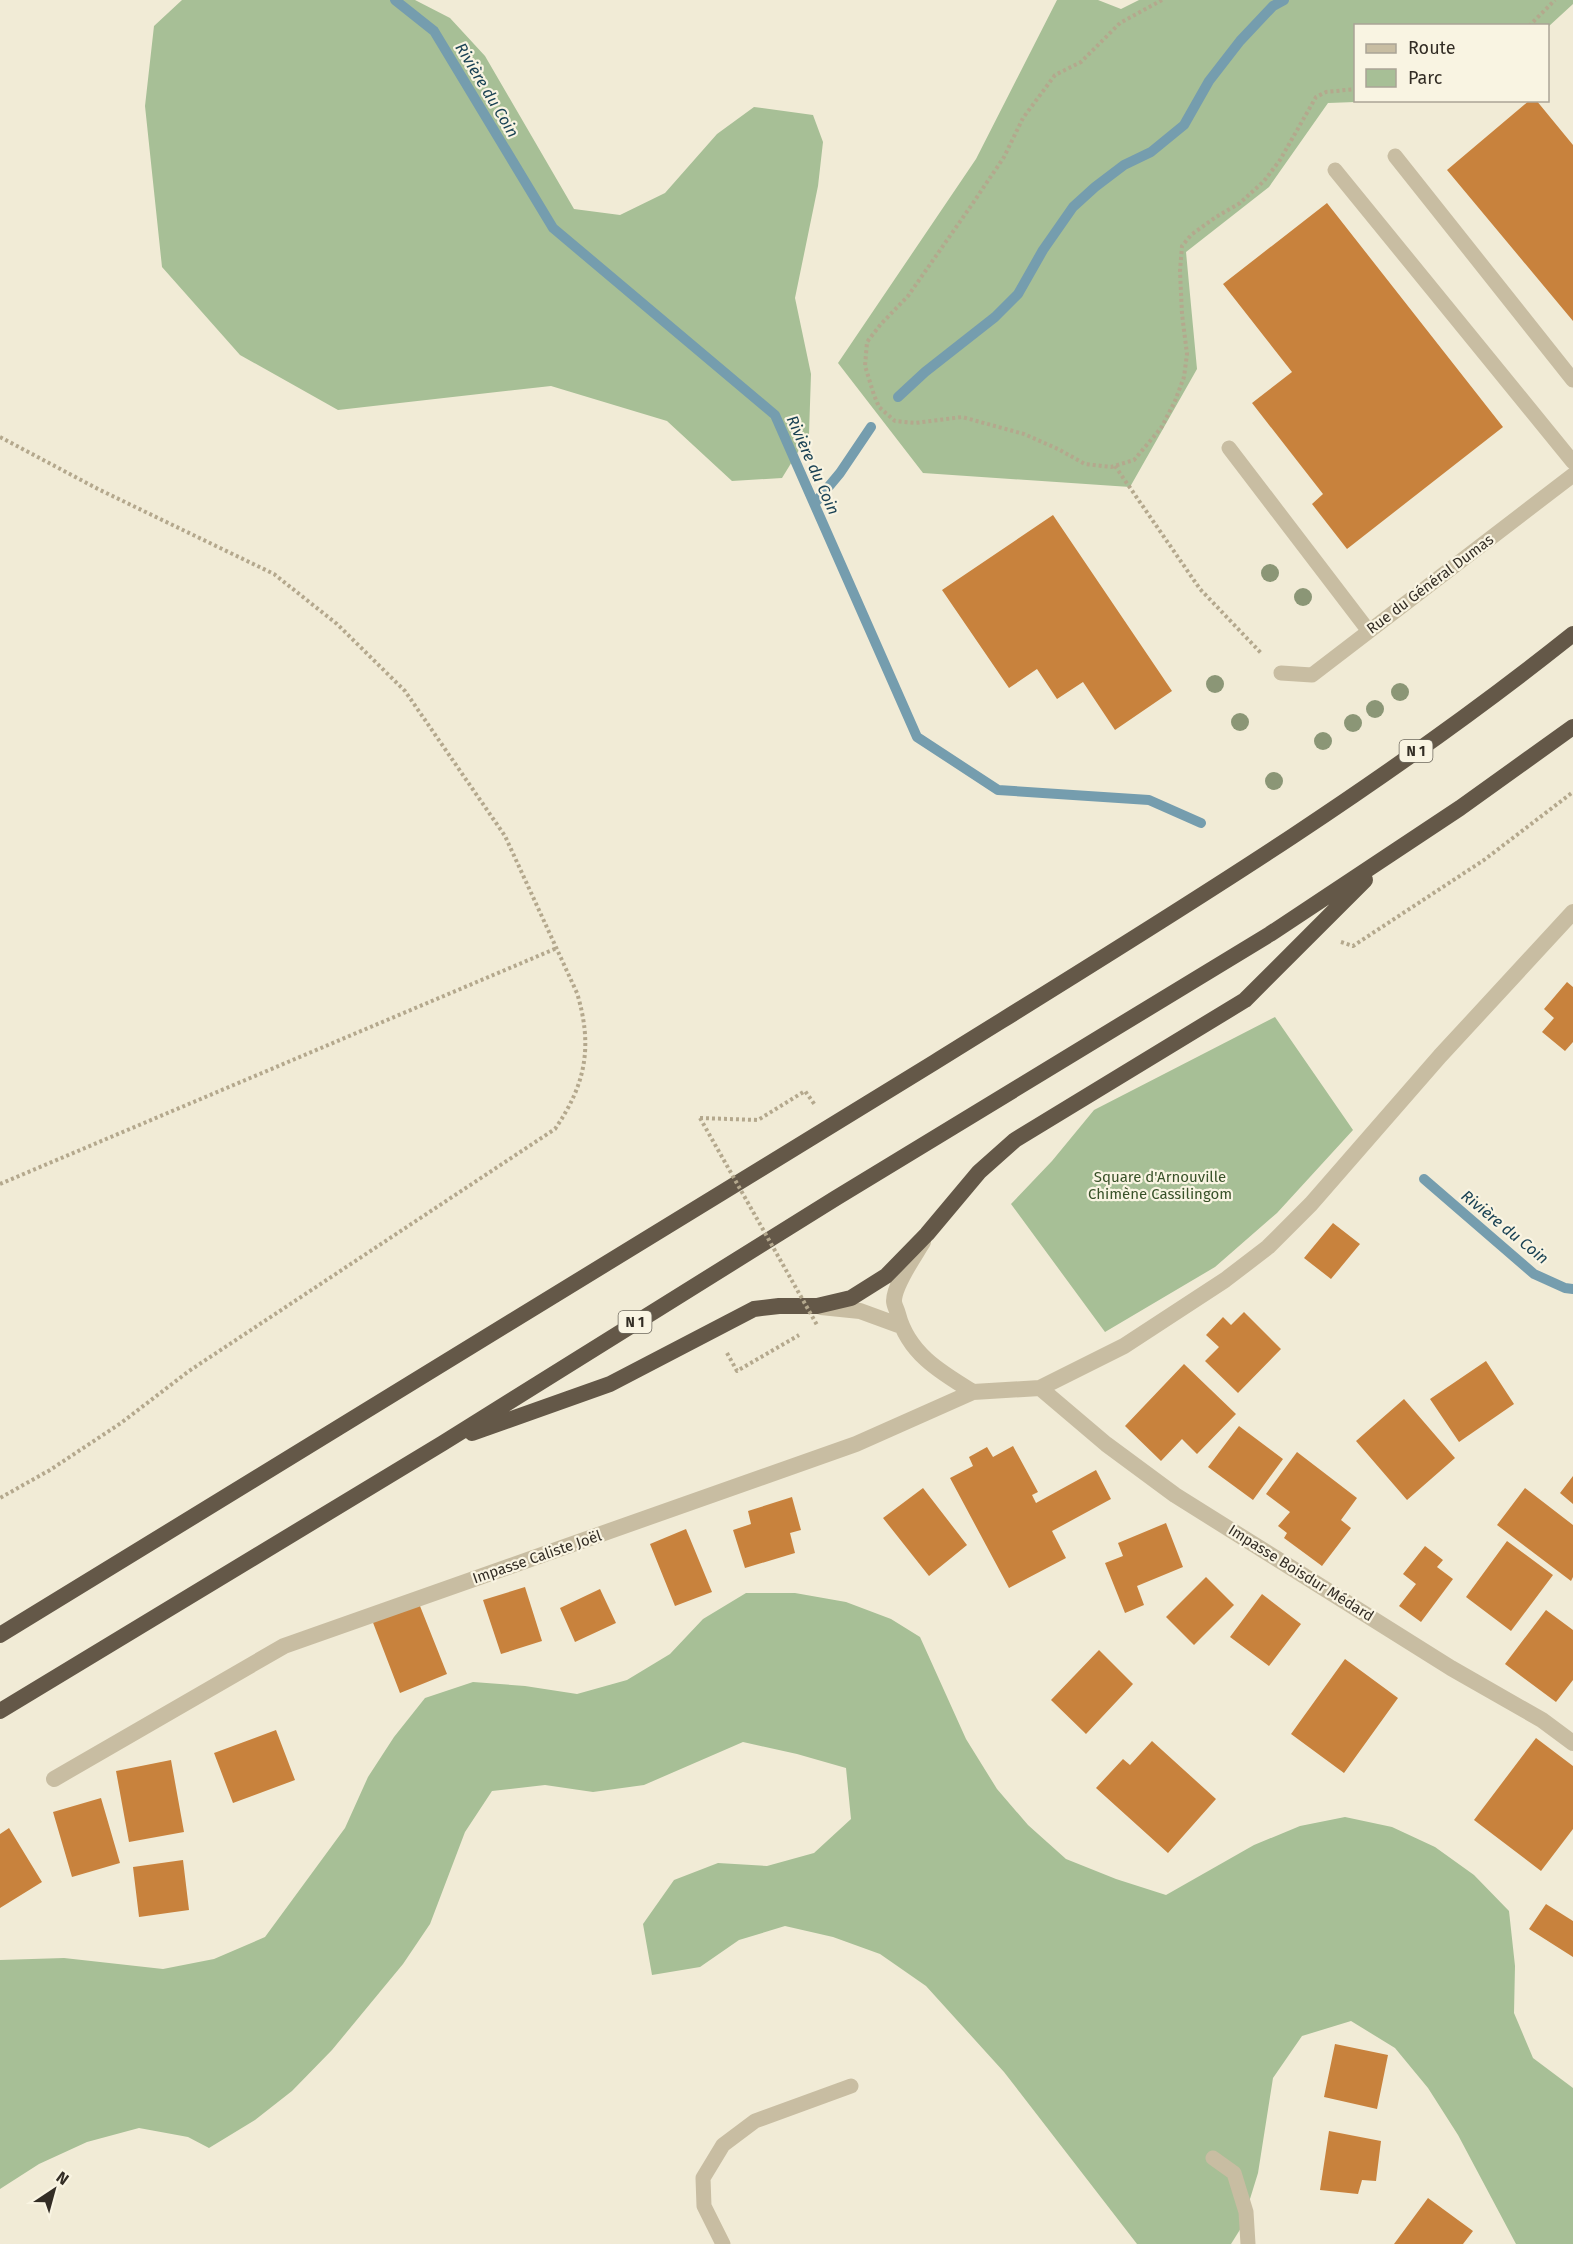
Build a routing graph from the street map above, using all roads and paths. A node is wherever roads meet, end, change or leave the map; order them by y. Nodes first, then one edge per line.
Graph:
1 (1162, 0) edge
2 (1555, 0) edge
3 (1531, 24) edge
4 (1354, 89) edge
5 (1395, 156) dead end
6 (1335, 170) dead end
7 (1573, 380) edge
8 (0, 437) edge
9 (1229, 448) dead end
10 (1573, 462) edge
11 (1115, 466) junction
12 (1573, 475) edge
13 (1368, 630) junction
14 (1573, 634) edge
15 (1281, 674) joint
16 (1573, 727) edge
17 (1573, 792) edge
18 (1385, 859) junction
19 (1573, 912) edge
20 (1315, 932) junction
21 (556, 948) junction
22 (831, 1127) junction
23 (0, 1184) edge
24 (927, 1234) junction
25 (817, 1306) junction
26 (901, 1326) junction
27 (714, 1329) junction
28 (1040, 1388) junction
29 (973, 1392) junction
30 (443, 1443) junction
31 (0, 1498) edge
32 (0, 1635) edge
33 (0, 1711) edge
34 (1573, 1743) edge
35 (54, 1779) dead end
36 (851, 2086) dead end
37 (1213, 2158) dead end
38 (723, 2244) edge
39 (1248, 2244) edge

1 - 11 path
2 - 3 path
4 - 11 path
5 - 7 lane
6 - 10 lane
8 - 21 path
9 - 13 lane
11 - 15 path
12 - 13 lane, Rue du Général Dumas
13 - 15 lane, Rue du Général Dumas
14 - 22 highway, N 1
16 - 18 highway, N 1
17 - 20 path
18 - 20 highway
18 - 30 highway, N 1
19 - 28 street
20 - 24 highway
21 - 23 path
21 - 31 path
22 - 27 path, bridge
22 - 32 highway, N 1
24 - 25 highway
24 - 26 street
25 - 26 street
25 - 27 highway
26 - 29 street
27 - 30 highway
28 - 29 street, Impasse Caliste Joël
28 - 34 street, Impasse Boisdur Médard
29 - 35 street, Impasse Caliste Joël
30 - 33 highway, N 1
36 - 38 lane
37 - 39 lane

